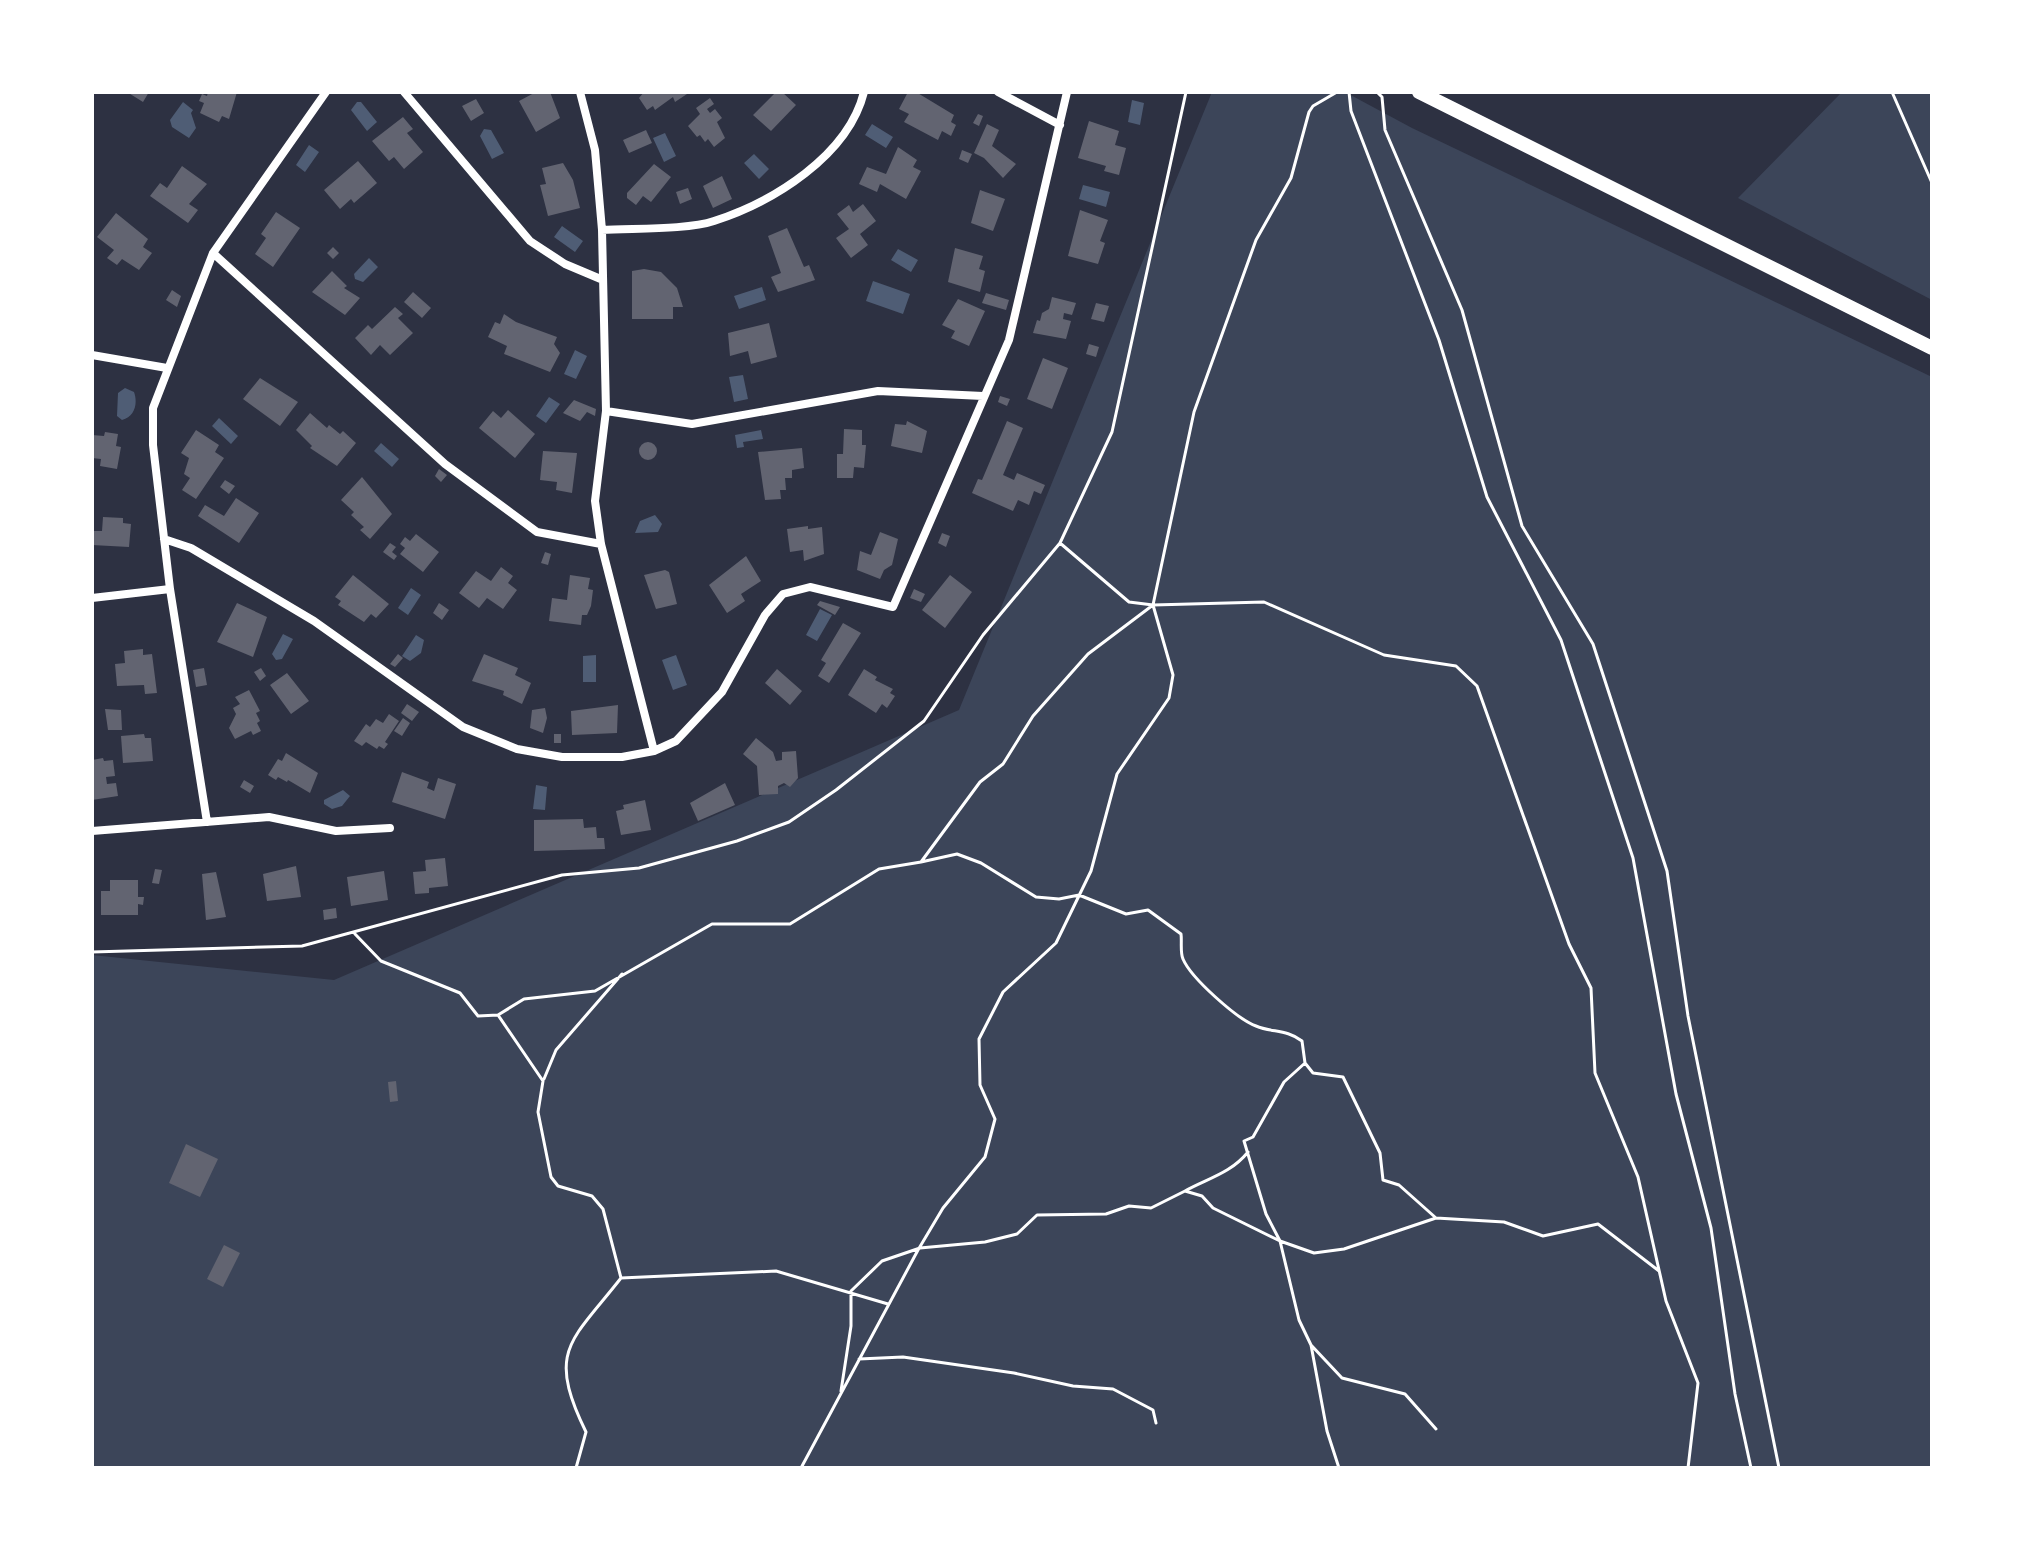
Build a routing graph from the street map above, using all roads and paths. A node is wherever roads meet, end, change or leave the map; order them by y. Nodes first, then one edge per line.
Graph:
1 (326, 92) edge
2 (404, 92) edge
3 (580, 92) edge
4 (864, 92) edge
5 (998, 92) edge
6 (1067, 92) edge
7 (1186, 92) edge
8 (1337, 92) edge
9 (1349, 92) edge
10 (1377, 92) edge
11 (1419, 92) edge
12 (1892, 92) edge
13 (1060, 125) junction
14 (1932, 183) edge
15 (602, 230) junction
16 (213, 253) junction
17 (603, 280) junction
18 (1932, 348) edge
19 (92, 355) edge
20 (167, 368) junction
21 (983, 396) junction
22 (606, 411) junction
23 (164, 539) junction
24 (1060, 543) junction
25 (601, 544) junction
26 (170, 589) junction
27 (92, 598) edge
28 (1153, 605) junction
29 (654, 751) junction
30 (207, 822) junction
31 (390, 828) dead end
32 (92, 831) edge
33 (921, 862) junction
34 (1079, 895) junction
35 (355, 934) junction
36 (92, 952) edge
37 (625, 972) junction
38 (498, 1015) junction
39 (1305, 1063) junction
40 (543, 1081) junction
41 (1248, 1152) junction
42 (1185, 1191) junction
43 (1436, 1218) junction
44 (1280, 1241) junction
45 (920, 1248) junction
46 (1659, 1271) junction
47 (621, 1278) junction
48 (851, 1291) junction
49 (888, 1304) junction
50 (1311, 1345) junction
51 (859, 1359) junction
52 (841, 1395) junction
53 (1156, 1423) dead end
54 (1436, 1429) dead end
55 (576, 1468) edge
56 (801, 1468) edge
57 (1339, 1468) edge
58 (1688, 1468) edge
59 (1751, 1468) edge
60 (1779, 1468) edge

1 - 16 street
2 - 17 street
3 - 15 street
4 - 15 street
5 - 13 street
6 - 13 street
7 - 24 path
8 - 28 path
9 - 59 path
10 - 60 path
11 - 18 highway
12 - 14 path
13 - 21 street
15 - 17 street
16 - 20 street
16 - 25 street
17 - 22 street
19 - 20 street
20 - 23 street
21 - 22 street
21 - 29 street
22 - 25 street
23 - 26 street
23 - 29 street
24 - 28 path
24 - 35 path
25 - 29 street
26 - 27 street
26 - 30 street
28 - 33 path
28 - 34 path
28 - 46 path
30 - 31 street
30 - 32 street
33 - 34 path
33 - 37 path
34 - 39 path
34 - 45 path
35 - 36 path
35 - 38 path
37 - 38 path
37 - 40 path
38 - 40 path
39 - 41 path
39 - 43 path
40 - 47 path
41 - 42 path
41 - 44 path
42 - 44 path
42 - 45 path
43 - 44 path
43 - 46 path
44 - 50 path
45 - 48 path
45 - 49 path
46 - 58 path
47 - 48 path
47 - 55 path
48 - 49 path
48 - 52 path
49 - 51 path
50 - 54 path
50 - 57 path
51 - 52 path
51 - 53 path
52 - 56 path

